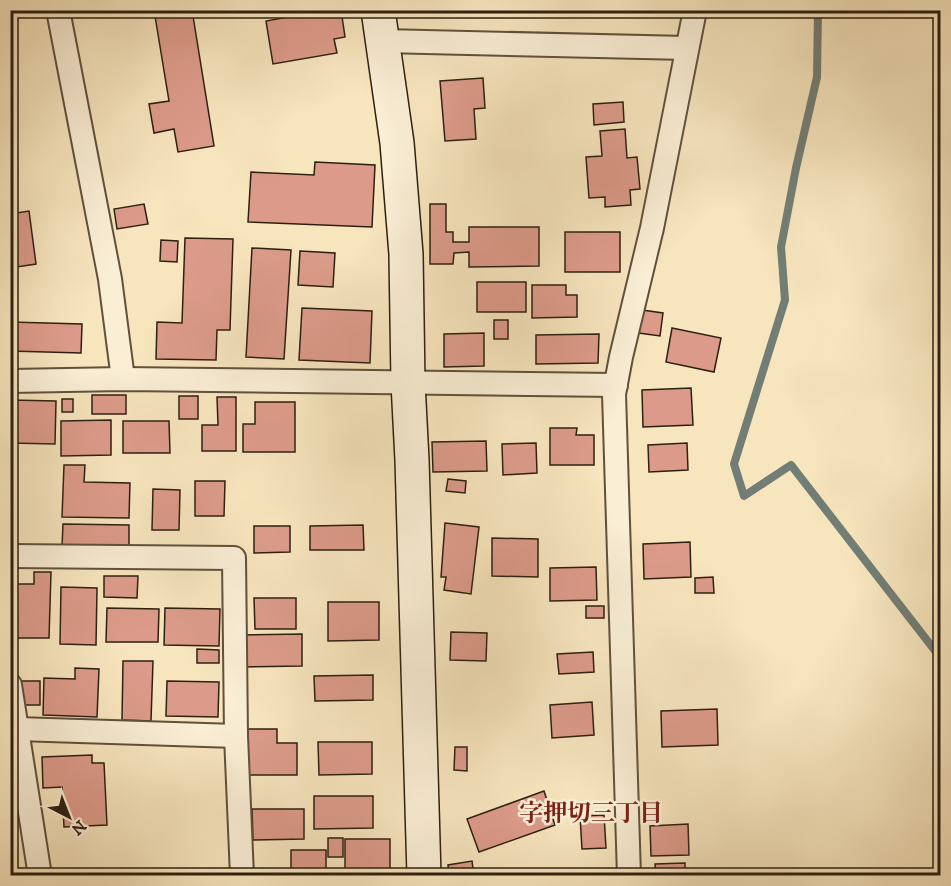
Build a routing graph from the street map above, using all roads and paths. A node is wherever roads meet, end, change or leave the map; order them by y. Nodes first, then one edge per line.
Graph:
1 (58, 10) edge
2 (695, 10) edge
3 (937, 10) edge
4 (940, 15) edge
5 (380, 26) edge
6 (687, 48) junction
7 (123, 379) junction
8 (10, 381) edge
9 (408, 383) junction
10 (616, 386) junction
11 (10, 556) edge
12 (10, 685) edge
13 (17, 729) junction
14 (236, 736) junction
15 (40, 876) edge
16 (242, 876) edge
17 (424, 876) edge
18 (629, 876) edge

1 - 7 street
2 - 6 street
3 - 4 path
5 - 6 street
5 - 9 street
6 - 10 street
7 - 8 street
7 - 9 street
9 - 10 street
9 - 17 street
10 - 18 street
11 - 14 street
12 - 13 street
13 - 14 street
13 - 15 street
14 - 16 street

